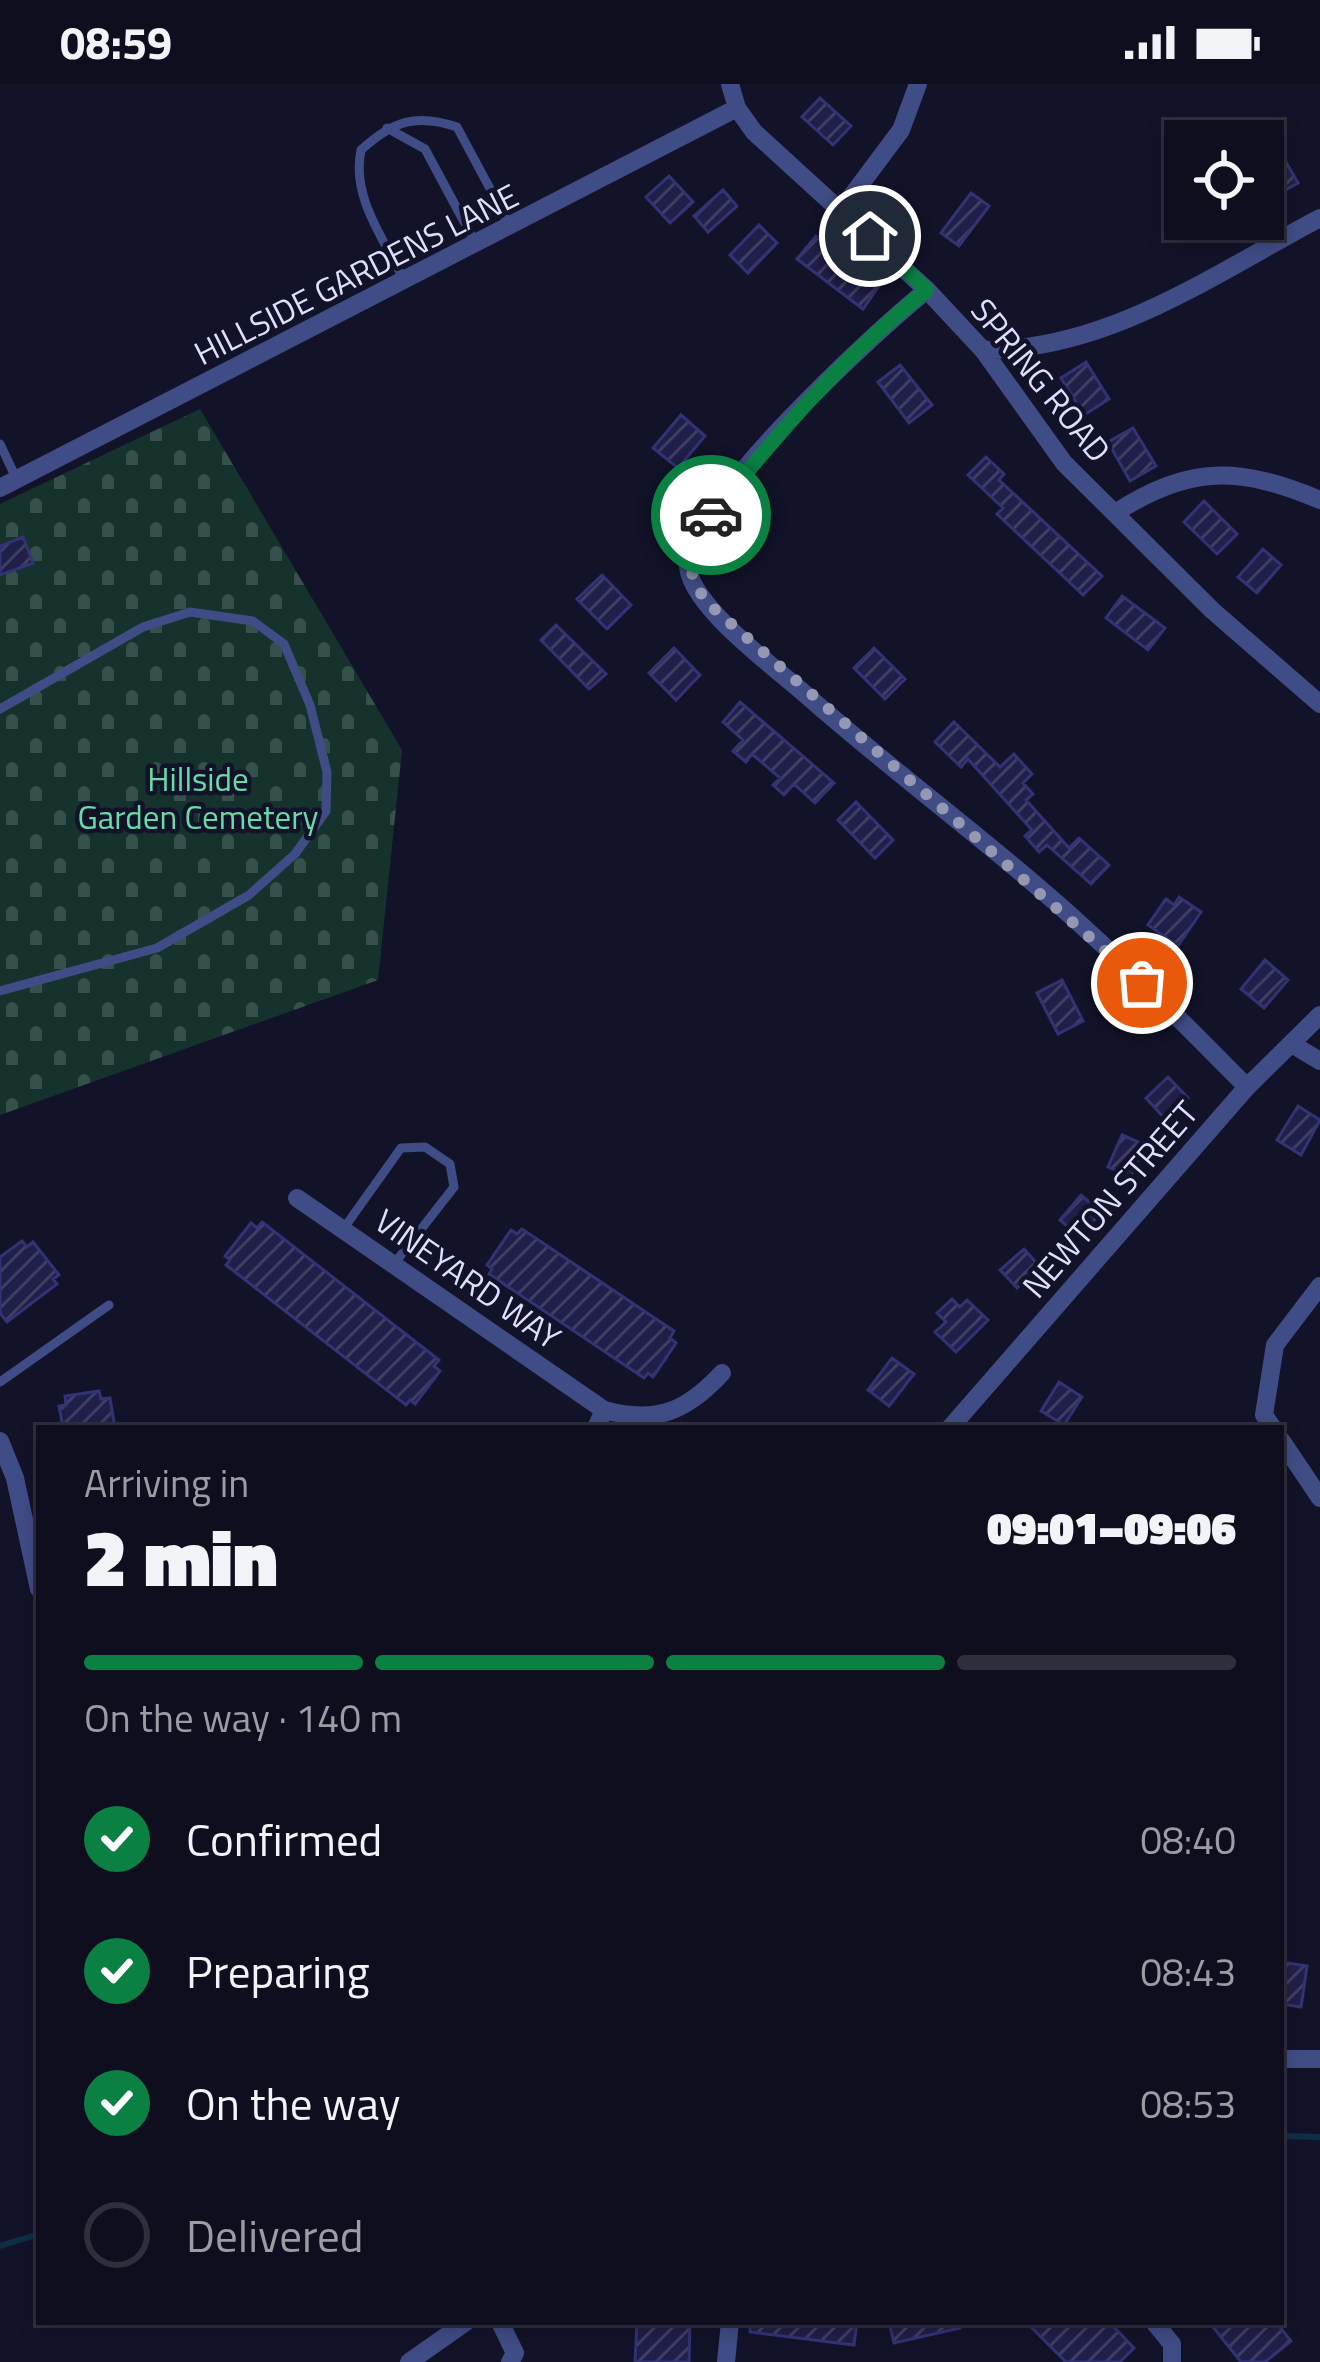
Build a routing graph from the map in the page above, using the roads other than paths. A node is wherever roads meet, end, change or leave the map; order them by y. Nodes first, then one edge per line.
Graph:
1 (730, 84) edge
2 (918, 84) edge
3 (737, 108) junction
4 (387, 128) junction
5 (842, 209) junction
6 (1320, 218) edge
7 (511, 227) junction
8 (477, 244) junction
9 (404, 280) junction
10 (927, 290) junction
11 (983, 350) junction
12 (0, 444) edge
13 (9, 484) edge
14 (1320, 500) edge
15 (1115, 514) junction
16 (1320, 704) edge
17 (0, 709) edge
18 (0, 991) edge
19 (1320, 1016) edge
20 (1295, 1046) junction
21 (1320, 1061) edge
22 (1247, 1087) junction
23 (298, 1198) dead end
24 (343, 1229) junction
25 (394, 1264) junction
26 (1320, 1286) edge
27 (109, 1305) dead end
28 (722, 1373) dead end
29 (0, 1382) edge
30 (600, 1419) edge
31 (953, 1425) edge
32 (1271, 1425) edge
33 (0, 1441) edge
34 (1284, 1444) edge
35 (1320, 1498) edge
36 (36, 1575) edge
37 (1284, 2059) edge
38 (1320, 2060) edge
39 (462, 2325) edge
40 (501, 2325) edge
41 (730, 2325) edge
42 (1156, 2325) edge
43 (409, 2362) edge
44 (510, 2362) edge
45 (725, 2362) edge
46 (1172, 2362) edge

1 - 3 street, SPRING ROAD
2 - 5 street
3 - 5 street, SPRING ROAD
3 - 7 street, HILLSIDE GARDENS LANE
4 - 7 lane
4 - 8 lane
4 - 9 lane
5 - 10 street, SPRING ROAD
6 - 11 street
7 - 8 street, HILLSIDE GARDENS LANE
8 - 9 street, HILLSIDE GARDENS LANE
9 - 13 street, HILLSIDE GARDENS LANE
10 - 11 street, SPRING ROAD
10 - 22 street
11 - 15 street, SPRING ROAD
12 - 13 lane
14 - 15 street
15 - 16 street, SPRING ROAD
17 - 18 lane
19 - 20 street, NEWTON STREET
20 - 21 street
20 - 22 street, NEWTON STREET
22 - 31 street, NEWTON STREET
23 - 24 street, VINEYARD WAY
24 - 25 street, VINEYARD WAY
24 - 25 lane
25 - 30 street, VINEYARD WAY
26 - 32 street
27 - 29 lane
28 - 30 street, VINEYARD WAY
33 - 36 street
34 - 35 street
37 - 38 street
39 - 43 street
40 - 44 street
41 - 45 street
42 - 46 street

